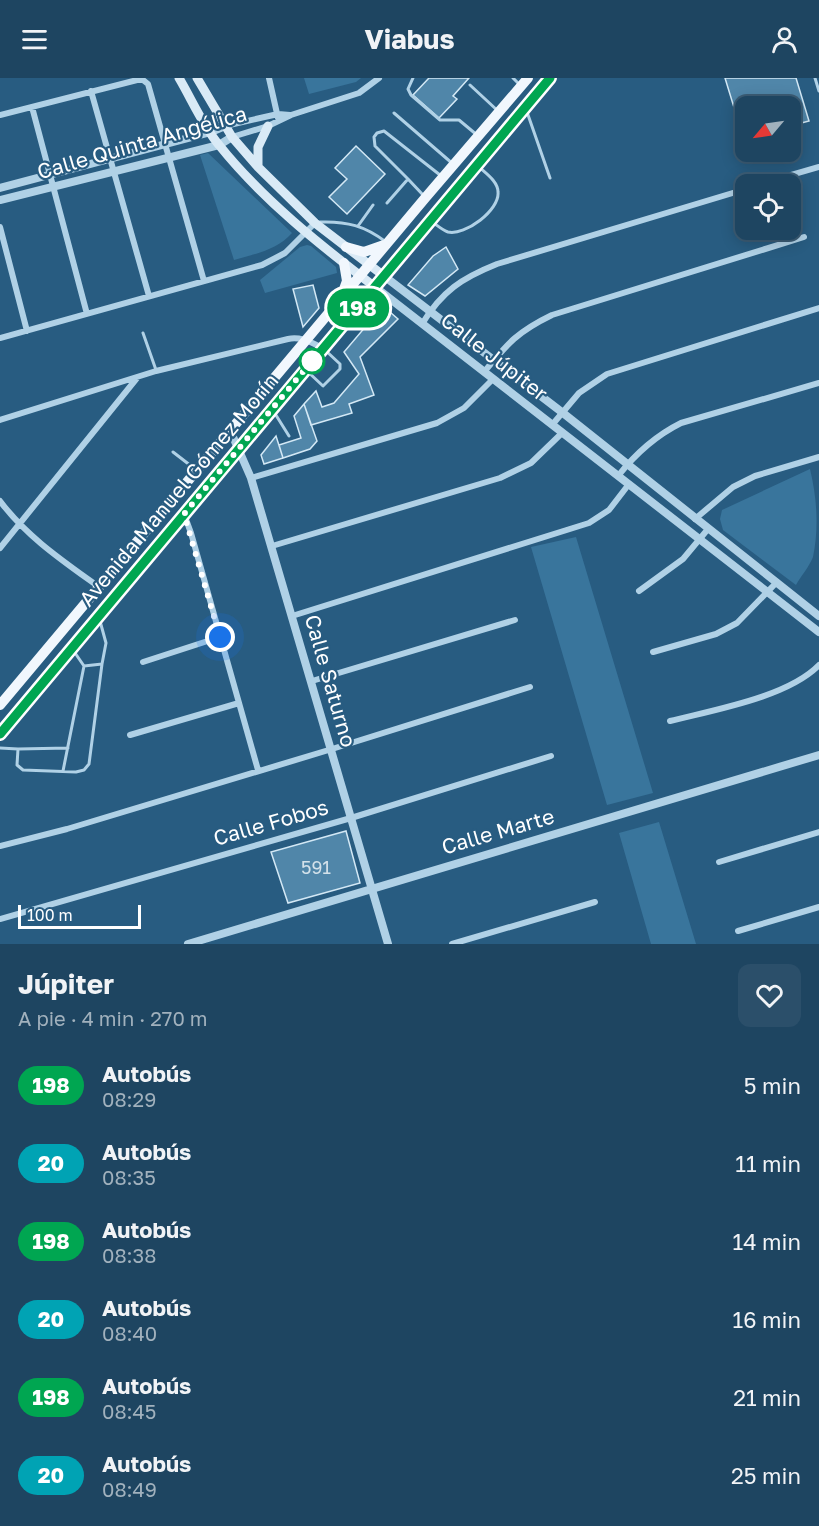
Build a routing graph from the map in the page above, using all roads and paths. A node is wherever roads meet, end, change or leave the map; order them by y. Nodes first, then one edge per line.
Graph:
1 (179, 78) edge
2 (197, 78) edge
3 (269, 78) edge
4 (379, 78) edge
5 (413, 78) edge
6 (513, 78) edge
7 (550, 78) edge
8 (815, 78) edge
9 (525, 82) edge
10 (470, 85) dead end
11 (91, 91) junction
12 (819, 91) edge
13 (32, 107) junction
14 (525, 107) junction
15 (500, 112) junction
16 (394, 113) dead end
17 (0, 116) edge
18 (278, 118) junction
19 (225, 126) junction
20 (268, 126) junction
21 (211, 132) junction
22 (478, 136) junction
23 (232, 137) junction
24 (165, 144) junction
25 (219, 145) junction
26 (168, 156) junction
27 (110, 158) junction
28 (454, 165) junction
29 (477, 165) junction
30 (258, 167) junction
31 (819, 167) edge
32 (114, 170) junction
33 (50, 174) junction
34 (795, 174) edge
35 (444, 177) junction
36 (550, 178) dead end
37 (408, 179) junction
38 (53, 186) junction
39 (0, 188) edge
40 (735, 192) edge
41 (426, 197) junction
42 (0, 200) edge
43 (387, 203) dead end
44 (373, 205) dead end
45 (430, 221) junction
46 (315, 223) junction
47 (358, 226) junction
48 (0, 227) edge
49 (306, 231) junction
50 (804, 237) dead end
51 (387, 243) junction
52 (346, 247) junction
53 (344, 263) junction
54 (369, 265) junction
55 (360, 276) junction
56 (384, 276) junction
57 (204, 281) junction
58 (375, 287) junction
59 (149, 296) junction
60 (341, 298) junction
61 (819, 308) edge
62 (430, 311) junction
63 (87, 314) junction
64 (422, 324) junction
65 (27, 331) junction
66 (143, 333) dead end
67 (0, 338) edge
68 (306, 340) junction
69 (323, 348) junction
70 (494, 360) junction
71 (305, 370) junction
72 (156, 371) junction
73 (484, 372) junction
74 (138, 377) junction
75 (493, 379) junction
76 (819, 383) edge
77 (272, 409) junction
78 (563, 413) junction
79 (0, 420) edge
80 (552, 425) junction
81 (230, 430) junction
82 (562, 433) junction
83 (289, 436) dead end
84 (239, 448) junction
85 (173, 452) dead end
86 (819, 457) edge
87 (627, 464) junction
88 (197, 471) junction
89 (618, 476) junction
90 (252, 478) junction
91 (629, 484) junction
92 (0, 501) edge
93 (184, 514) junction
94 (695, 519) junction
95 (19, 525) junction
96 (708, 529) junction
97 (701, 539) junction
98 (272, 546) junction
99 (0, 548) edge
100 (777, 582) junction
101 (99, 587) junction
102 (639, 591) dead end
103 (768, 593) junction
104 (98, 616) junction
105 (292, 616) junction
106 (819, 616) edge
107 (514, 620) dead end
108 (819, 632) edge
109 (220, 637) junction
110 (71, 648) junction
111 (653, 652) dead end
112 (143, 662) dead end
113 (102, 664) junction
114 (819, 665) edge
115 (84, 666) junction
116 (312, 681) junction
117 (530, 687) dead end
118 (1, 702) edge
119 (238, 703) junction
120 (670, 722) dead end
121 (0, 734) edge
122 (130, 735) dead end
123 (0, 748) edge
124 (68, 748) junction
125 (18, 749) junction
126 (332, 749) junction
127 (819, 755) edge
128 (551, 756) dead end
129 (258, 770) junction
130 (63, 771) junction
131 (351, 818) junction
132 (819, 832) edge
133 (0, 846) edge
134 (719, 862) dead end
135 (372, 889) junction
136 (595, 902) dead end
137 (819, 907) edge
138 (0, 919) edge
139 (738, 931) dead end
140 (188, 944) edge
141 (388, 944) edge
142 (452, 944) edge

1 - 21 main road, Calle Júpiter
2 - 19 main road, Calle Júpiter
3 - 18 street
4 - 18 street, Calle Quinta Angélica
5 - 22 lane
6 - 9 lane
7 - 14 main road, Avenida Manuel Gómez Morín
8 - 12 lane
9 - 15 main road, Avenida Manuel Gómez Morín
10 - 15 lane
11 - 13 street
11 - 24 street
11 - 27 street
13 - 17 street
13 - 33 street
14 - 29 main road, Avenida Manuel Gómez Morín
14 - 36 lane
15 - 22 main road, Avenida Manuel Gómez Morín
16 - 28 lane
18 - 19 street, Calle Quinta Angélica
18 - 20 street, Calle Quinta Angélica
19 - 21 street, Calle Quinta Angélica
19 - 23 main road, Calle Júpiter
20 - 23 street, Calle Quinta Angélica
20 - 30 main road
21 - 24 street, Calle Quinta Angélica
21 - 25 main road, Calle Júpiter
22 - 28 main road, Avenida Manuel Gómez Morín
23 - 25 street, Calle Quinta Angélica
23 - 30 main road, Calle Júpiter
24 - 26 street
24 - 27 street, Calle Quinta Angélica
25 - 26 street, Calle Quinta Angélica
25 - 49 main road, Calle Júpiter
26 - 32 street, Calle Quinta Angélica
26 - 57 street
27 - 32 street
27 - 33 street, Calle Quinta Angélica
28 - 35 main road, Avenida Manuel Gómez Morín
29 - 45 main road, Avenida Manuel Gómez Morín
29 - 45 lane
30 - 46 main road, Calle Júpiter
31 - 34 street
32 - 38 street, Calle Quinta Angélica
32 - 59 street
33 - 38 street
33 - 39 street, Calle Quinta Angélica
35 - 37 lane
35 - 41 main road, Avenida Manuel Gómez Morín
37 - 41 lane
37 - 43 lane
38 - 42 street, Calle Quinta Angélica
38 - 63 street
40 - 62 street
41 - 51 main road, Avenida Manuel Gómez Morín
44 - 47 lane
45 - 56 main road, Avenida Manuel Gómez Morín
46 - 47 lane
46 - 49 street
46 - 52 main road, Calle Júpiter
47 - 51 lane
48 - 65 street
49 - 53 main road, Calle Júpiter
49 - 57 street
50 - 70 street
51 - 52 main road
51 - 54 main road, Avenida Manuel Gómez Morín
52 - 54 main road, Calle Júpiter
53 - 55 main road, Calle Júpiter
53 - 60 main road
54 - 55 main road, Avenida Manuel Gómez Morín
54 - 56 main road, Calle Júpiter
55 - 58 main road, Calle Júpiter
55 - 60 main road, Avenida Manuel Gómez Morín
56 - 58 main road, Avenida Manuel Gómez Morín
56 - 62 street, Calle Júpiter
57 - 59 street
58 - 64 street, Calle Júpiter
58 - 69 main road, Avenida Manuel Gómez Morín
59 - 63 street
60 - 68 main road, Avenida Manuel Gómez Morín
61 - 78 street
62 - 64 street
62 - 70 street, Calle Júpiter
63 - 65 street
64 - 73 street, Calle Júpiter
65 - 67 street
66 - 72 lane
68 - 69 street
68 - 72 street
68 - 81 main road, Avenida Manuel Gómez Morín
69 - 71 main road, Avenida Manuel Gómez Morín
69 - 71 lane
70 - 73 street
70 - 78 street, Calle Júpiter
71 - 77 main road, Avenida Manuel Gómez Morín
72 - 74 street
73 - 75 street, Calle Júpiter
74 - 79 street
74 - 95 street
75 - 80 street, Calle Júpiter
75 - 90 street
76 - 87 street
77 - 83 lane
77 - 84 main road, Avenida Manuel Gómez Morín
78 - 80 street
78 - 87 street, Calle Júpiter
80 - 82 street, Calle Júpiter
81 - 84 street, Calle Saturno
81 - 88 main road, Avenida Manuel Gómez Morín
82 - 89 street, Calle Júpiter
82 - 98 street
84 - 90 street, Calle Saturno
84 - 93 main road, Avenida Manuel Gómez Morín
85 - 88 lane
86 - 94 street
87 - 89 street
87 - 94 street, Calle Júpiter
88 - 101 main road, Avenida Manuel Gómez Morín
89 - 91 street, Calle Júpiter
90 - 98 street, Calle Saturno
91 - 97 street, Calle Júpiter
91 - 105 street
92 - 95 street
93 - 104 main road, Avenida Manuel Gómez Morín
93 - 109 street
94 - 96 street, Calle Júpiter
95 - 99 street
95 - 101 street
96 - 97 street
96 - 100 street, Calle Júpiter
97 - 102 street
97 - 103 street, Calle Júpiter
98 - 105 street, Calle Saturno
100 - 103 street
100 - 106 street, Calle Júpiter
101 - 118 main road, Avenida Manuel Gómez Morín
103 - 108 street, Calle Júpiter
103 - 111 street
104 - 110 main road, Avenida Manuel Gómez Morín
104 - 113 lane
105 - 116 street, Calle Saturno
107 - 116 street
109 - 112 street
109 - 119 street
110 - 115 lane
110 - 121 main road, Avenida Manuel Gómez Morín
113 - 115 lane
113 - 130 lane
114 - 120 street
115 - 124 lane
116 - 126 street, Calle Saturno
117 - 126 street
119 - 122 street
119 - 129 street
123 - 125 lane
124 - 125 lane
124 - 130 lane
125 - 130 lane
126 - 129 street
126 - 131 street, Calle Saturno
127 - 135 street, Calle Marte
128 - 131 street, Calle Fobos
129 - 133 street
131 - 135 street, Calle Saturno
131 - 138 street, Calle Fobos
132 - 134 street
135 - 140 street, Calle Marte
135 - 141 street, Calle Saturno
136 - 142 street
137 - 139 street

